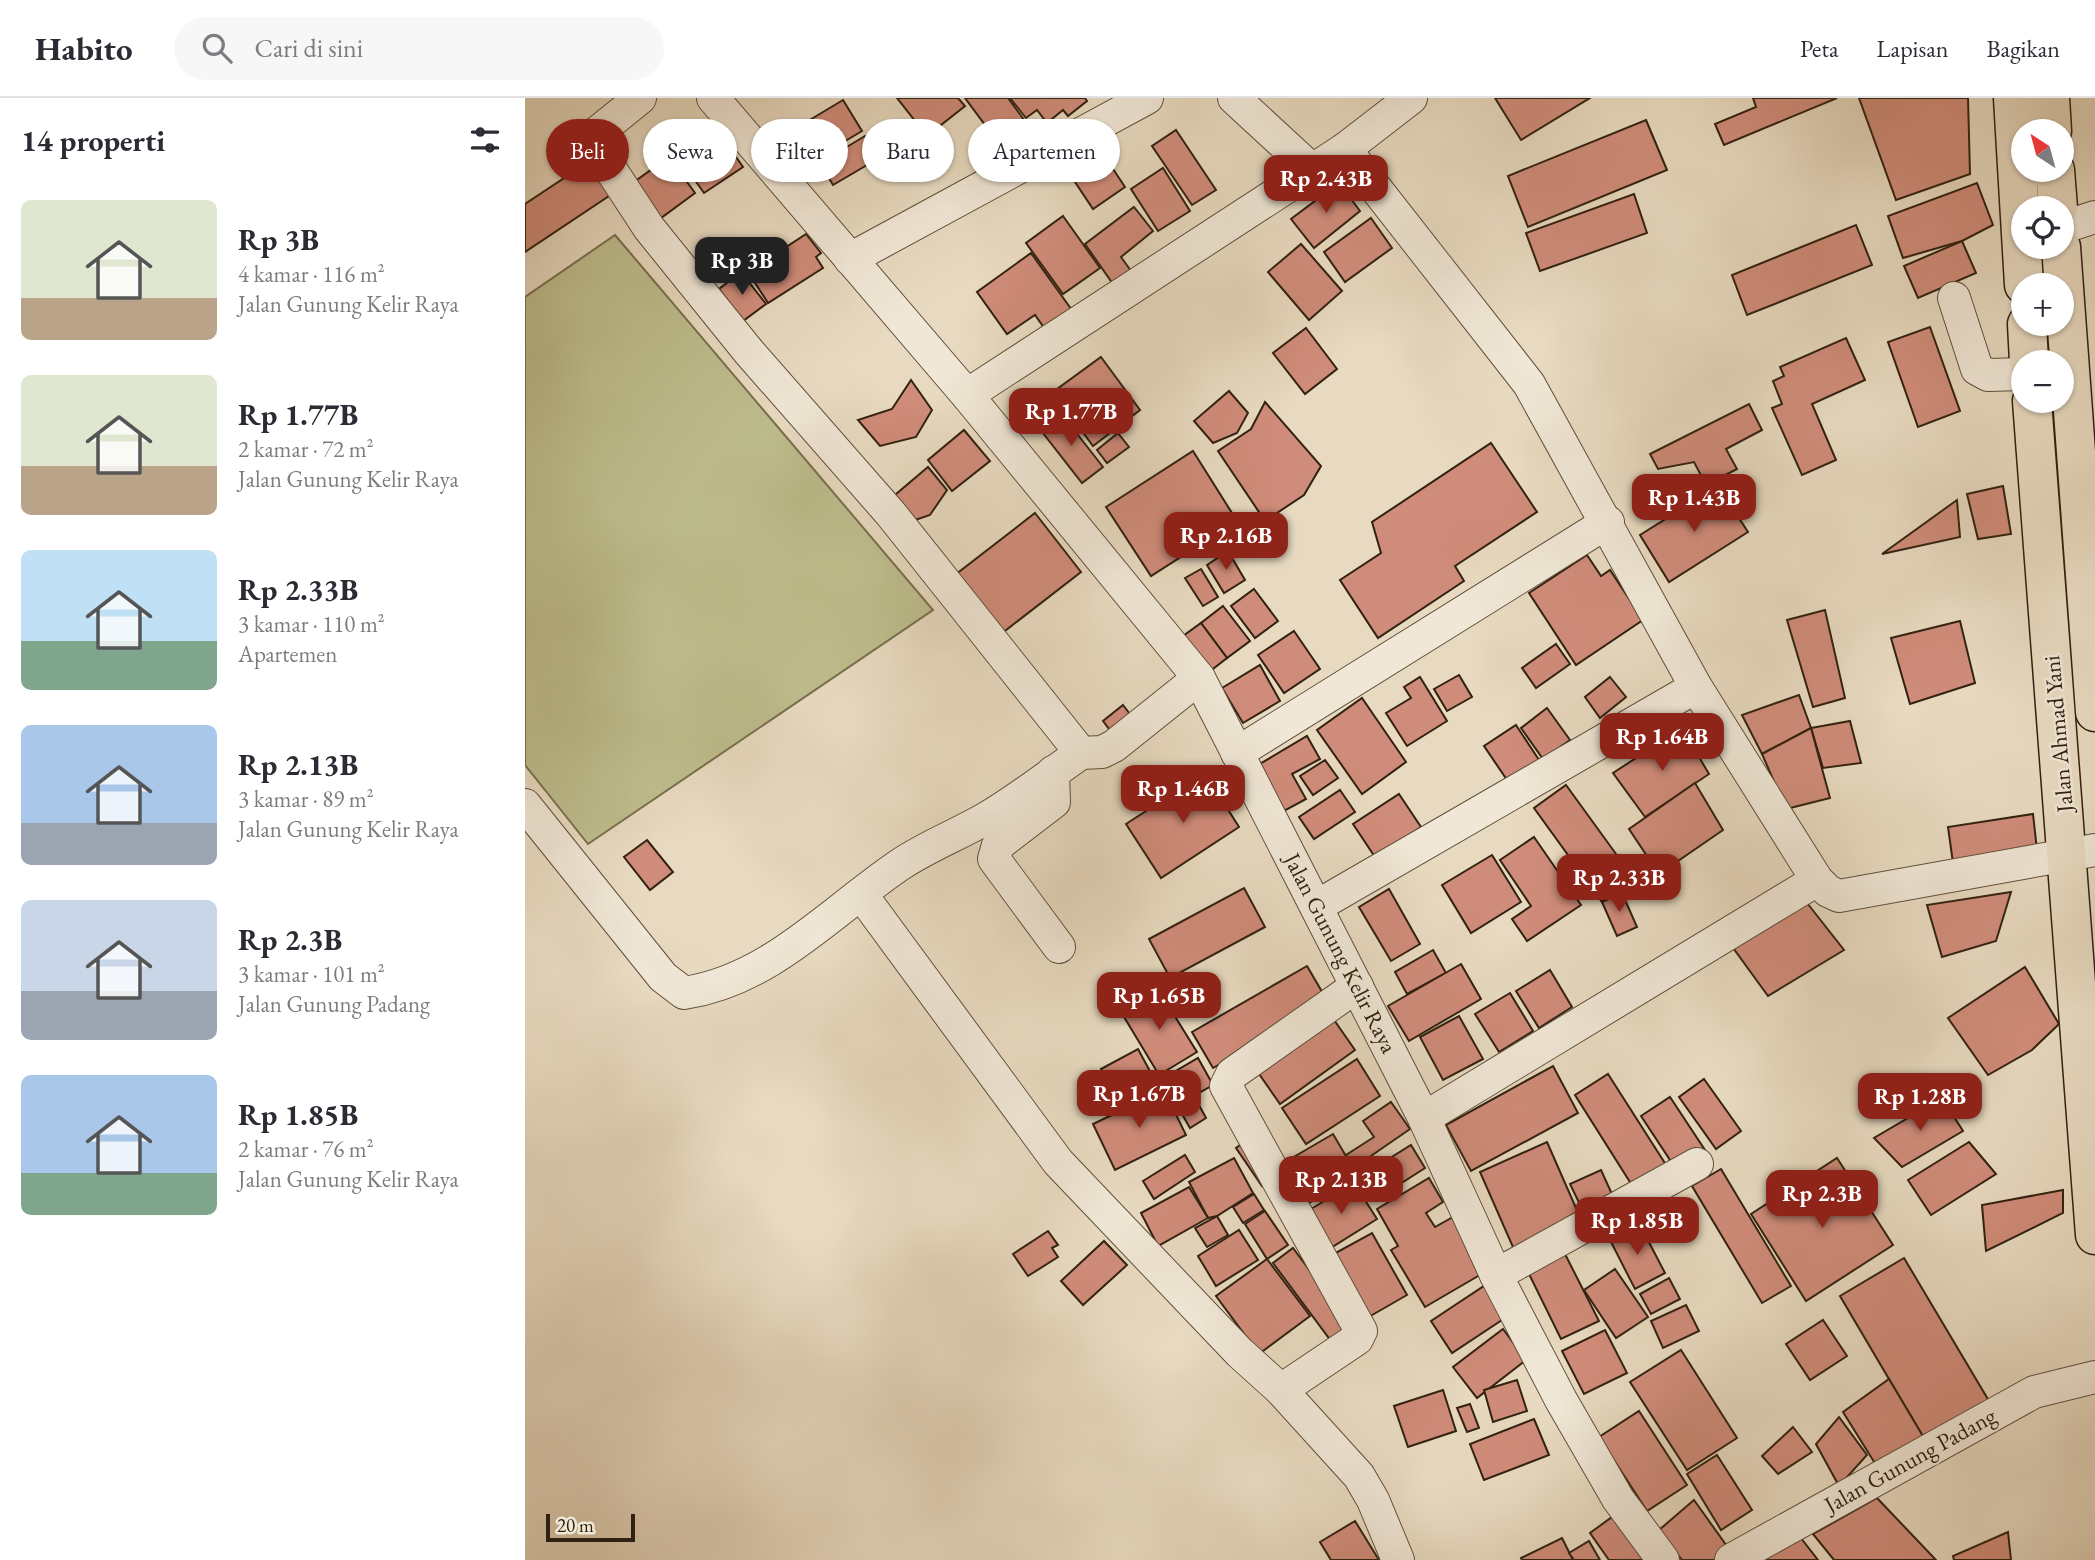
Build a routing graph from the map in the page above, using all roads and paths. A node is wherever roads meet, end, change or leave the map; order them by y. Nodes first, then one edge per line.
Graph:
1 (641, 98) edge
2 (713, 98) edge
3 (1147, 98) edge
4 (1234, 98) edge
5 (1411, 98) edge
6 (2013, 98) edge
7 (2050, 98) edge
8 (2051, 119) edge
9 (1345, 149) junction
10 (1311, 170) junction
11 (2095, 217) edge
12 (2074, 224) edge
13 (850, 259) junction
14 (2062, 259) edge
15 (2023, 273) edge
16 (1954, 298) dead end
17 (2011, 374) edge
18 (967, 395) junction
19 (2033, 413) edge
20 (1608, 522) junction
21 (1696, 687) junction
22 (1208, 696) junction
23 (2095, 712) edge
24 (1081, 753) junction
25 (1237, 753) junction
26 (1054, 783) junction
27 (525, 805) edge
28 (2081, 852) edge
29 (1817, 880) junction
30 (868, 904) junction
31 (1318, 906) junction
32 (1059, 947) dead end
33 (1357, 986) junction
34 (1424, 1118) junction
35 (1697, 1164) dead end
36 (2092, 1188) edge
37 (2095, 1235) edge
38 (1496, 1275) junction
39 (2095, 1377) edge
40 (1281, 1390) junction
41 (1398, 1560) edge
42 (1663, 1560) edge
43 (1731, 1560) edge

1 - 24 street
2 - 13 street, Jalan Gunung Kelir Raya
3 - 13 street
4 - 10 street
5 - 9 street
6 - 15 main road
7 - 8 main road
9 - 10 street
9 - 20 street
10 - 18 street
11 - 12 street
13 - 18 street, Jalan Gunung Kelir Raya
14 - 23 main road, Jalan Ahmad Yani
16 - 17 street
18 - 22 street, Jalan Gunung Kelir Raya
19 - 28 main road, Jalan Ahmad Yani
20 - 21 street
20 - 25 street
21 - 29 street
21 - 31 street
22 - 24 street
22 - 25 street, Jalan Gunung Kelir Raya
24 - 26 street
25 - 31 street, Jalan Gunung Kelir Raya
26 - 30 street
26 - 32 street
27 - 30 street
28 - 29 street
28 - 36 main road, Jalan Ahmad Yani
29 - 34 street
30 - 40 street
31 - 33 street, Jalan Gunung Kelir Raya
33 - 34 street, Jalan Gunung Kelir Raya
33 - 40 street
34 - 38 street, Jalan Gunung Kelir Raya
35 - 38 street
36 - 37 main road, Jalan Ahmad Yani
38 - 42 street, Jalan Gunung Kelir Raya
39 - 43 street, Jalan Gunung Padang
40 - 41 street

